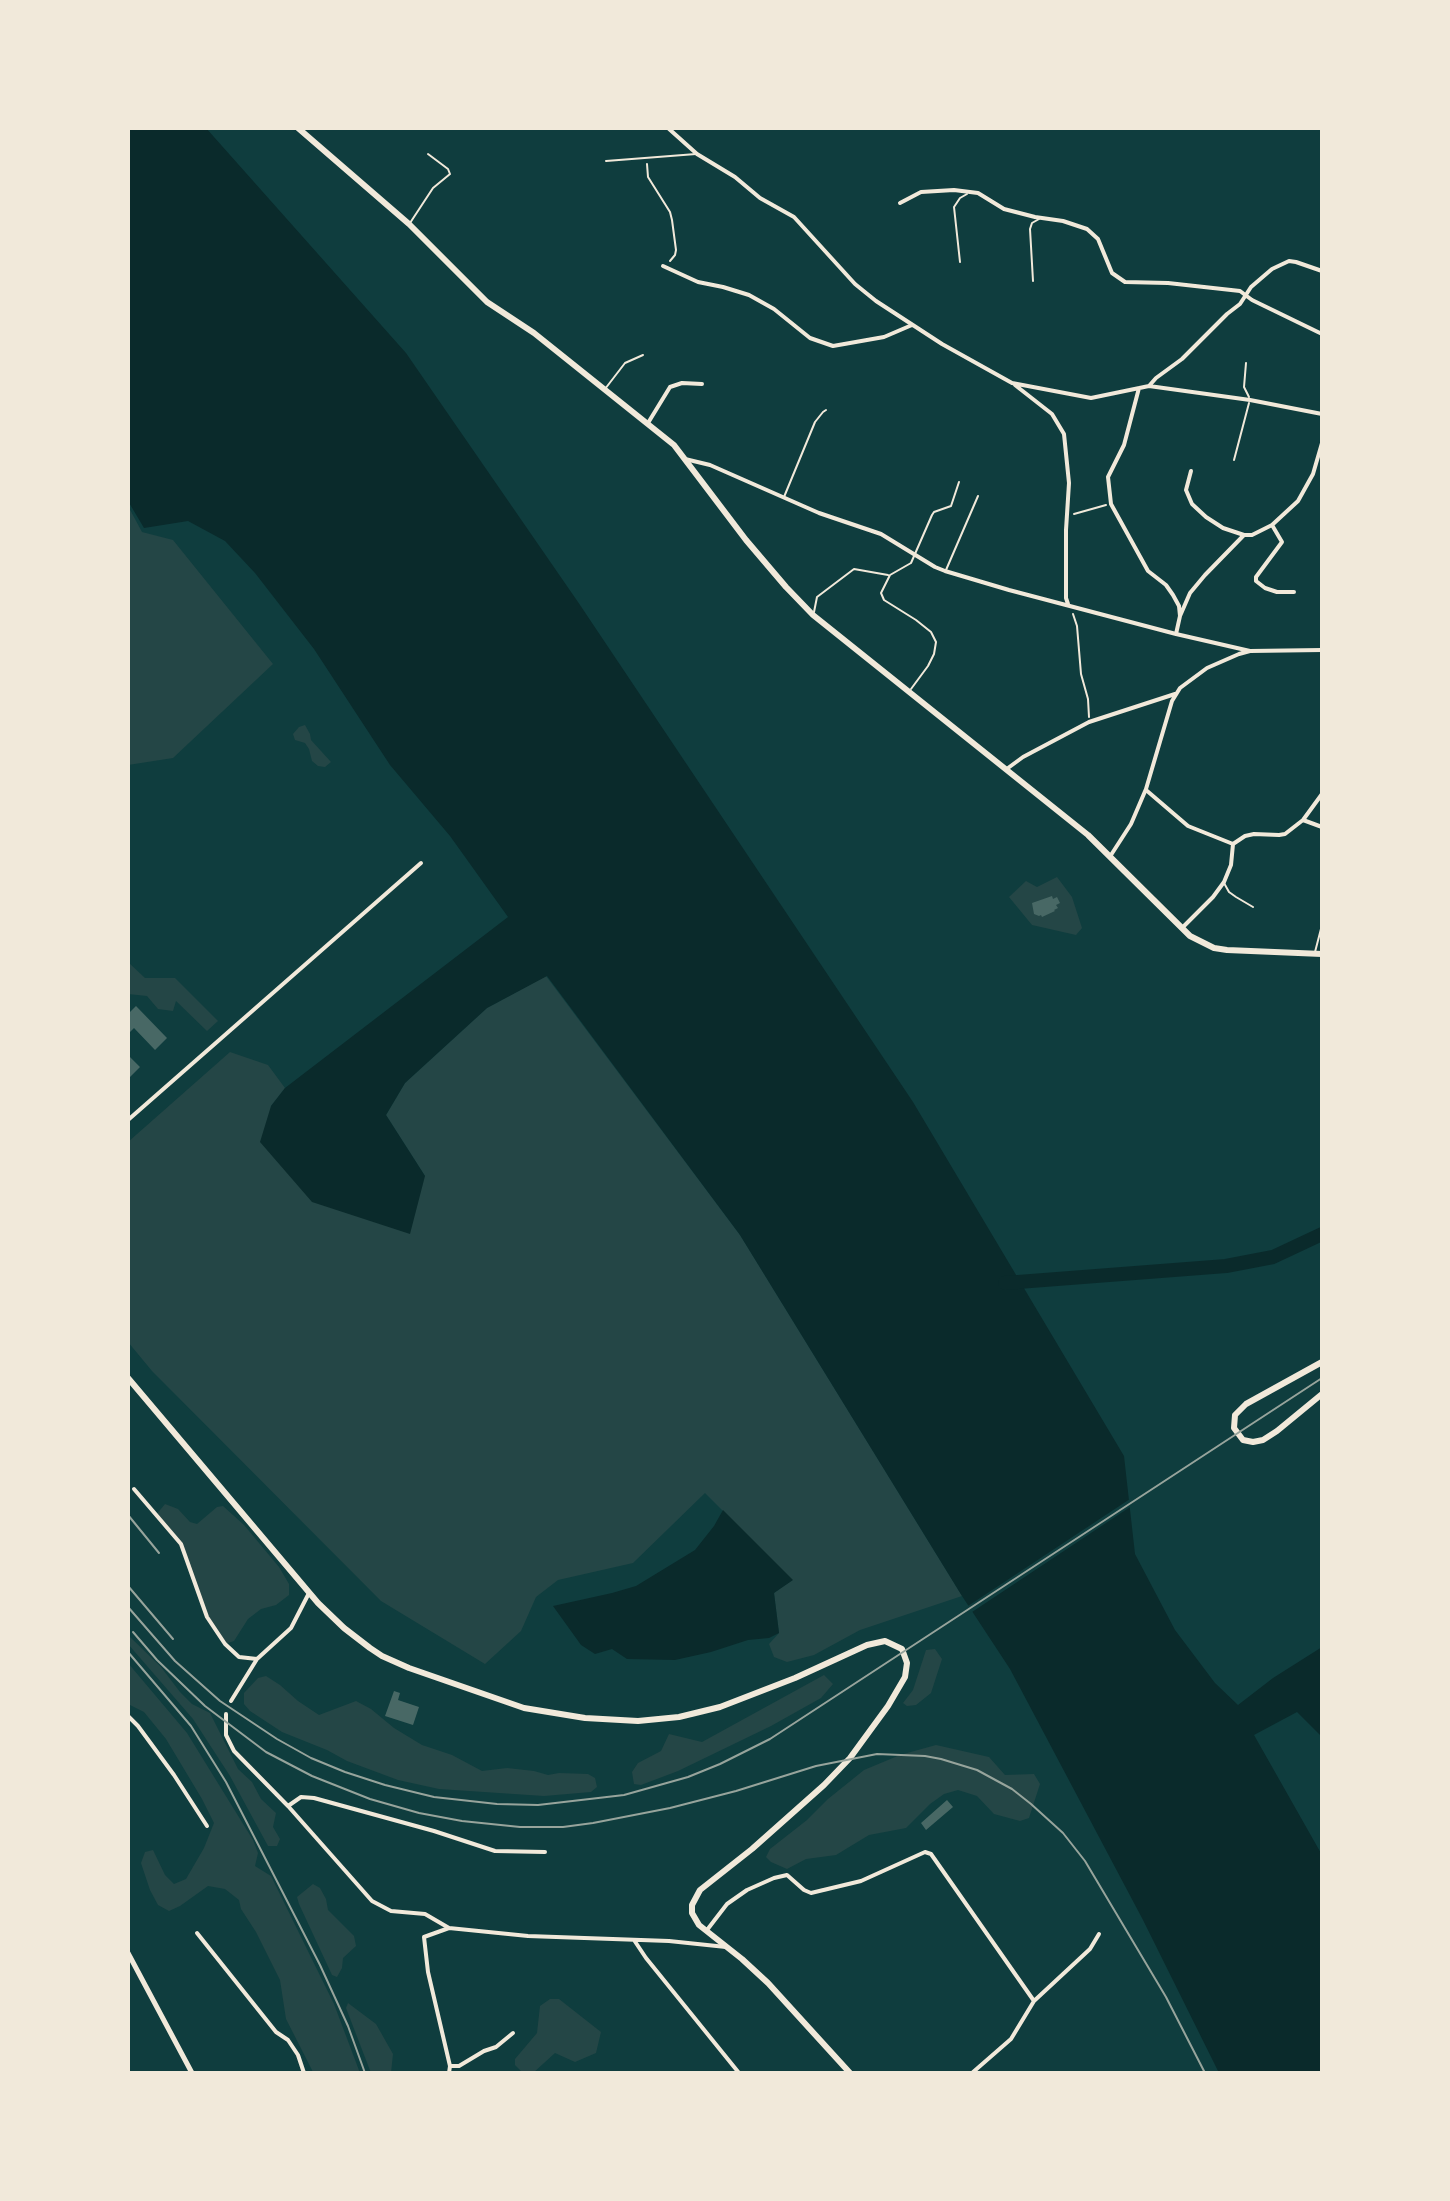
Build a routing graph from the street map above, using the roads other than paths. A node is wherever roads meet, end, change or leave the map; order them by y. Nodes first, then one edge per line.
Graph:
1 (298, 128) edge
2 (668, 128) edge
3 (428, 154) dead end
4 (697, 154) junction
5 (606, 161) dead end
6 (973, 192) junction
7 (900, 203) dead end
8 (1044, 218) junction
9 (409, 224) junction
10 (960, 262) dead end
11 (663, 266) dead end
12 (1322, 271) edge
13 (1033, 281) dead end
14 (1246, 295) junction
15 (912, 325) junction
16 (1322, 334) edge
17 (643, 355) dead end
18 (1246, 363) dead end
19 (1012, 383) junction
20 (702, 384) dead end
21 (1149, 386) junction
22 (1139, 388) junction
23 (604, 390) junction
24 (1250, 400) junction
25 (826, 410) dead end
26 (1322, 414) edge
27 (648, 423) junction
28 (1322, 443) edge
29 (685, 459) junction
30 (1234, 460) dead end
31 (1191, 471) dead end
32 (959, 482) dead end
33 (978, 496) dead end
34 (783, 498) junction
35 (1272, 525) junction
36 (1244, 535) junction
37 (915, 554) junction
38 (945, 571) junction
39 (890, 575) junction
40 (1294, 592) dead end
41 (1068, 604) junction
42 (813, 615) junction
43 (1180, 616) junction
44 (1176, 634) junction
45 (1322, 650) edge
46 (1250, 651) junction
47 (909, 691) junction
48 (1175, 694) junction
49 (1008, 768) junction
50 (1146, 789) junction
51 (1322, 794) edge
52 (1303, 820) junction
53 (1322, 827) edge
54 (1233, 844) junction
55 (1111, 855) junction
56 (421, 863) dead end
57 (1224, 882) junction
58 (1253, 907) dead end
59 (1322, 925) edge
60 (1181, 928) junction
61 (1318, 953) edge
62 (128, 1120) edge
63 (1322, 1362) edge
64 (128, 1378) edge
65 (1322, 1394) edge
66 (134, 1489) dead end
67 (309, 1593) junction
68 (257, 1659) junction
69 (231, 1701) dead end
70 (226, 1714) dead end
71 (128, 1716) edge
72 (288, 1806) junction
73 (207, 1826) dead end
74 (545, 1852) dead end
75 (449, 1928) junction
76 (706, 1931) junction
77 (197, 1933) dead end
78 (1099, 1934) dead end
79 (634, 1940) junction
80 (728, 1947) junction
81 (128, 1953) edge
82 (1034, 2001) junction
83 (513, 2033) dead end
84 (450, 2066) junction
85 (192, 2073) edge
86 (304, 2073) edge
87 (449, 2073) edge
88 (739, 2073) edge
89 (850, 2073) edge
90 (972, 2073) edge

1 - 9 main road
2 - 4 street
3 - 9 lane
4 - 5 lane
4 - 15 street
6 - 7 street
6 - 8 street
6 - 10 lane
8 - 13 lane
8 - 14 street
9 - 23 main road
11 - 15 street
12 - 14 street
14 - 16 street
14 - 21 street
15 - 19 street
17 - 23 lane
18 - 24 lane
19 - 22 street
19 - 41 street
20 - 27 street
21 - 22 street
21 - 24 street
22 - 43 street
23 - 27 main road
24 - 26 street
24 - 30 lane
25 - 34 lane
27 - 29 main road
28 - 35 street
29 - 34 street
29 - 42 main road
31 - 36 street
32 - 37 lane
33 - 38 lane
34 - 37 street
35 - 36 street
35 - 40 street
36 - 43 street
37 - 38 street
37 - 39 lane
38 - 41 street
39 - 42 lane
39 - 47 lane
41 - 44 street
42 - 47 main road
43 - 44 street
44 - 46 street
45 - 46 street
46 - 48 street
47 - 49 main road
48 - 49 street
48 - 50 street
49 - 55 main road
50 - 54 street
50 - 55 street
51 - 52 street
52 - 53 street
52 - 54 street
54 - 57 street
55 - 60 main road
56 - 62 street
57 - 58 lane
57 - 60 street
59 - 61 lane
60 - 61 main road
63 - 65 main road
64 - 67 main road
66 - 68 street
67 - 68 street
67 - 76 main road
68 - 69 street
70 - 72 street
71 - 73 street
72 - 74 street
72 - 75 street
75 - 79 street
75 - 84 street
76 - 80 main road
76 - 82 street
77 - 86 street
78 - 82 street
79 - 80 street
79 - 88 street
80 - 89 main road
81 - 85 street
82 - 90 street
83 - 84 street
84 - 87 street

